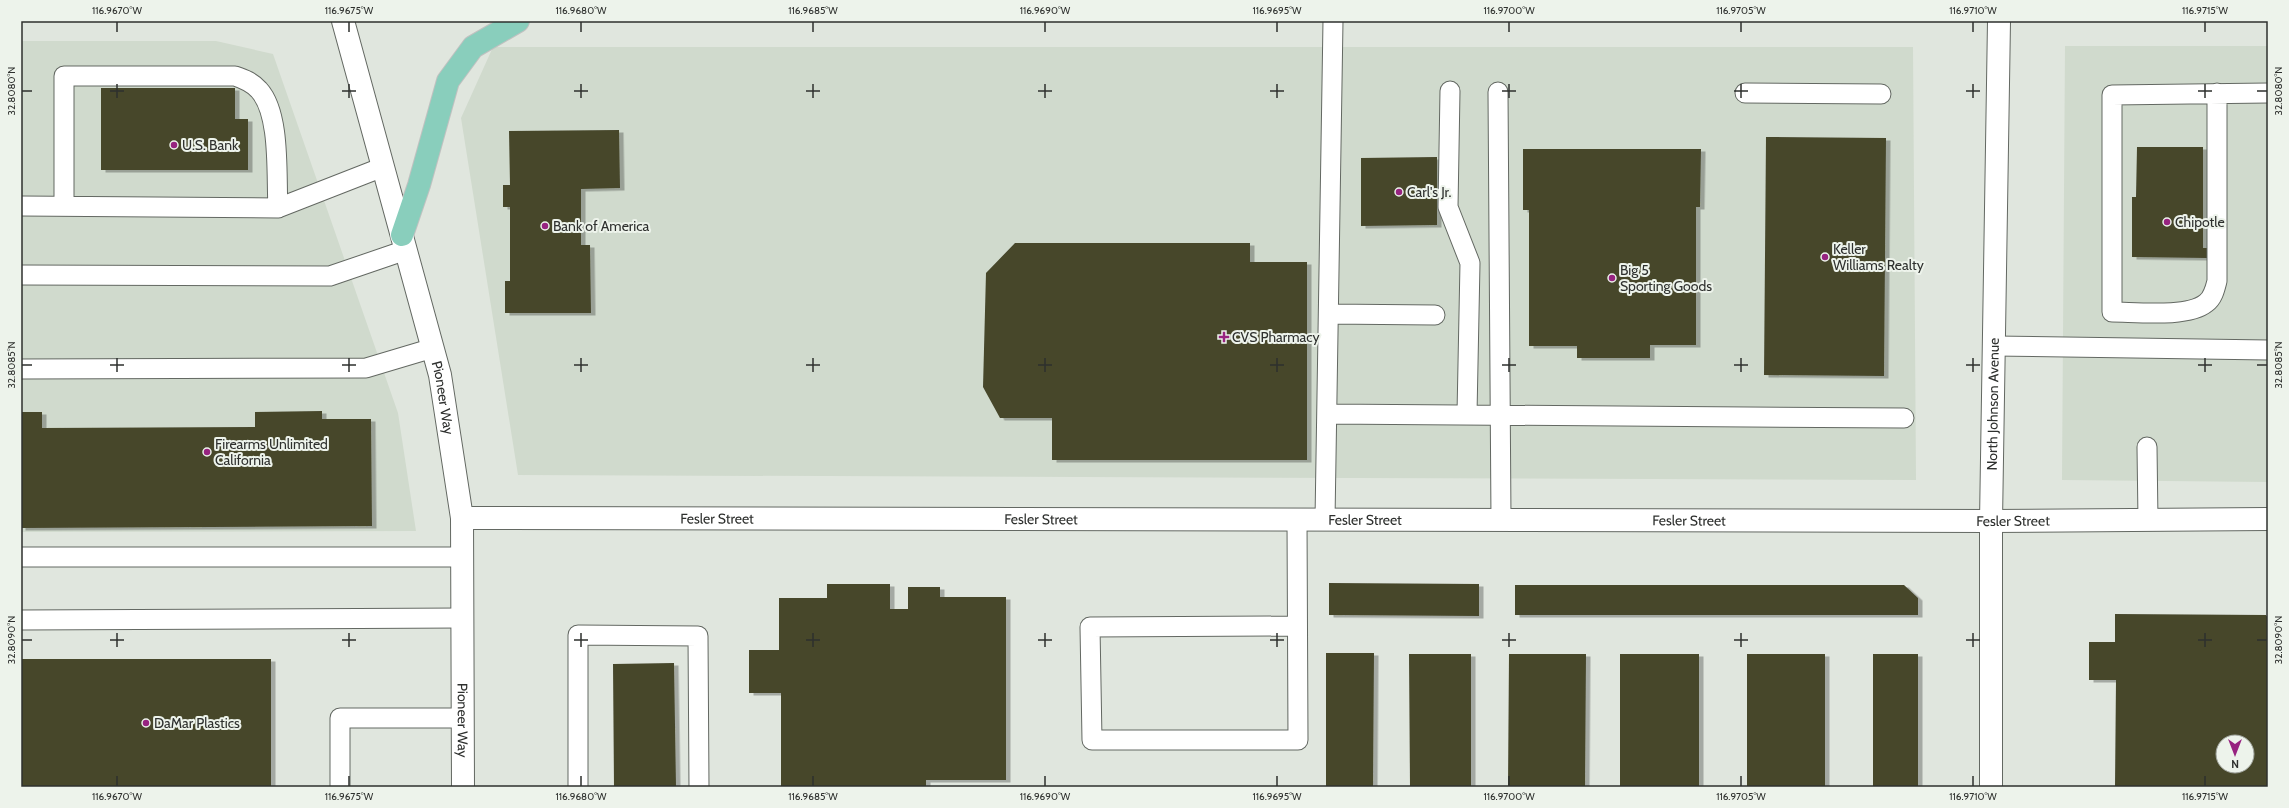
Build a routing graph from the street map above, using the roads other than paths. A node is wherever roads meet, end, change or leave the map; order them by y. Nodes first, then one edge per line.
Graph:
1 (343, 21) edge
2 (518, 21) edge
3 (1333, 21) edge
4 (1999, 21) edge
5 (1450, 91) dead end
6 (1498, 92) dead end
7 (1745, 93) dead end
8 (2217, 93) junction
9 (2268, 93) edge
10 (1881, 94) dead end
11 (383, 167) junction
12 (21, 206) edge
13 (64, 206) junction
14 (278, 208) junction
15 (404, 243) junction
16 (21, 275) edge
17 (1329, 314) junction
18 (1435, 315) dead end
19 (1994, 346) junction
20 (433, 348) junction
21 (2268, 350) edge
22 (21, 369) edge
23 (1327, 414) junction
24 (1467, 414) junction
25 (1500, 414) junction
26 (1904, 418) dead end
27 (2147, 447) dead end
28 (462, 518) junction
29 (2268, 519) edge
30 (1297, 520) junction
31 (1325, 520) junction
32 (1501, 520) junction
33 (2148, 520) junction
34 (1991, 522) junction
35 (21, 557) edge
36 (462, 557) junction
37 (462, 618) junction
38 (21, 620) edge
39 (1298, 626) junction
40 (463, 718) junction
41 (340, 787) edge
42 (463, 787) edge
43 (578, 787) edge
44 (699, 787) edge
45 (1992, 787) edge

1 - 11 street, Pioneer Way
2 - 15 main road
3 - 17 lane
4 - 19 street, North Johnson Avenue
5 - 24 lane
6 - 25 lane
7 - 10 lane
8 - 8 lane
8 - 9 lane
11 - 14 lane
11 - 15 street, Pioneer Way
12 - 13 lane
13 - 14 lane
13 - 14 lane
15 - 16 lane
15 - 20 street, Pioneer Way
17 - 18 lane
17 - 23 lane
19 - 21 lane
19 - 34 street, North Johnson Avenue
20 - 22 lane
20 - 28 street, Pioneer Way
23 - 24 lane
23 - 31 lane
24 - 25 lane
25 - 26 lane
25 - 32 lane
27 - 33 lane
28 - 30 street, Fesler Street
28 - 36 street, Pioneer Way
29 - 33 street, Fesler Street
30 - 31 street, Fesler Street
30 - 39 lane
31 - 32 street, Fesler Street
32 - 34 street, Fesler Street
33 - 34 street, Fesler Street
34 - 45 street, North Johnson Avenue
35 - 36 lane
36 - 37 street, Pioneer Way
37 - 38 lane
37 - 40 street, Pioneer Way
39 - 39 lane
40 - 41 lane
40 - 42 street, Pioneer Way
43 - 44 lane

